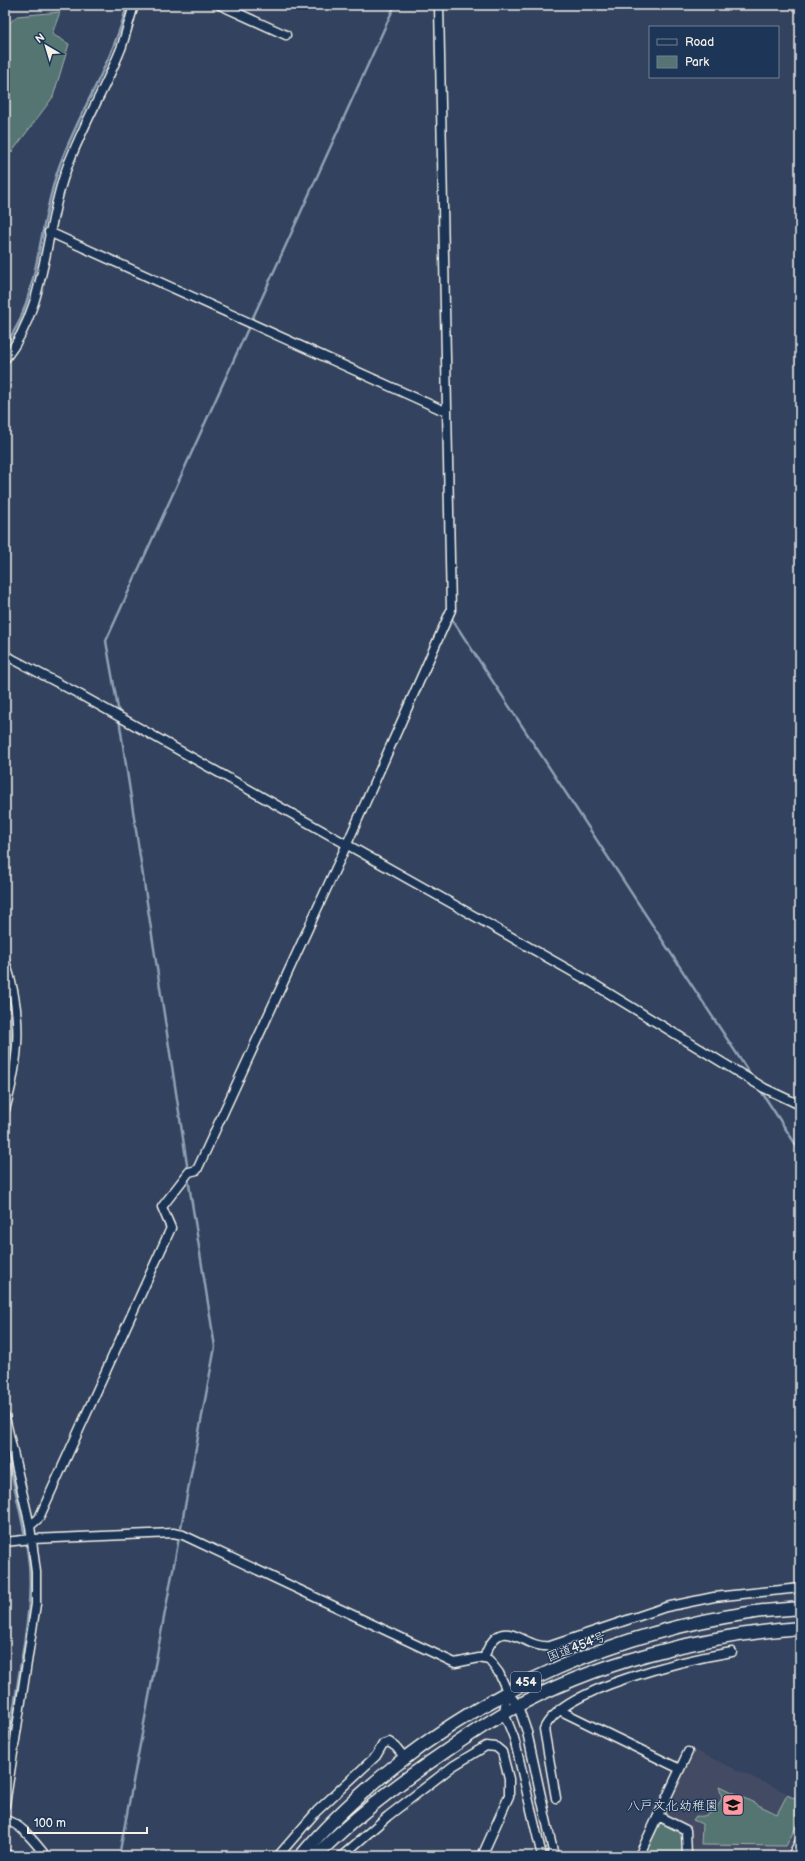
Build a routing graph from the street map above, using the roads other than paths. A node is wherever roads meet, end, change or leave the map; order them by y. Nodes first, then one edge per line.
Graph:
1 (134, 5) edge
2 (220, 5) edge
3 (439, 5) edge
4 (286, 35) dead end
5 (49, 232) junction
6 (5, 359) edge
7 (447, 410) junction
8 (5, 656) edge
9 (347, 844) junction
10 (5, 961) edge
11 (800, 1105) edge
12 (5, 1110) edge
13 (5, 1417) edge
14 (30, 1526) junction
15 (32, 1539) junction
16 (5, 1542) edge
17 (800, 1588) edge
18 (800, 1608) edge
19 (800, 1628) edge
20 (732, 1652) dead end
21 (484, 1658) junction
22 (507, 1691) junction
23 (518, 1706) junction
24 (559, 1710) junction
25 (504, 1713) junction
26 (688, 1752) dead end
27 (405, 1758) junction
28 (12, 1764) junction
29 (680, 1769) junction
30 (5, 1772) edge
31 (556, 1798) dead end
32 (5, 1805) edge
33 (658, 1816) junction
34 (5, 1820) edge
35 (800, 1840) edge
36 (5, 1854) edge
37 (7, 1856) edge
38 (46, 1856) edge
39 (278, 1856) edge
40 (301, 1856) edge
41 (316, 1856) edge
42 (342, 1856) edge
43 (482, 1856) edge
44 (542, 1856) edge
45 (554, 1856) edge
46 (639, 1856) edge
47 (688, 1856) edge
48 (792, 1856) edge

1 - 5 street
2 - 4 street
3 - 7 street
5 - 6 street
5 - 7 street
7 - 9 street
8 - 9 street
9 - 11 street
9 - 14 street
10 - 12 street
13 - 14 street
14 - 15 street
15 - 16 street
15 - 21 street
15 - 28 street
17 - 21 street
18 - 22 highway, 国道454号 / 454
19 - 23 highway, 454
20 - 24 street
21 - 22 street
22 - 23 street
22 - 25 street
22 - 27 highway, 国道454号 / 454
23 - 25 highway, 454
23 - 45 street
24 - 29 street
24 - 31 street
25 - 41 highway, 454
25 - 44 street
26 - 29 street
27 - 39 street
27 - 40 highway, 国道454号 / 454
28 - 30 street
28 - 32 street
29 - 33 street
33 - 46 street
33 - 47 street
34 - 38 street
35 - 48 street
36 - 37 main road
42 - 43 street

